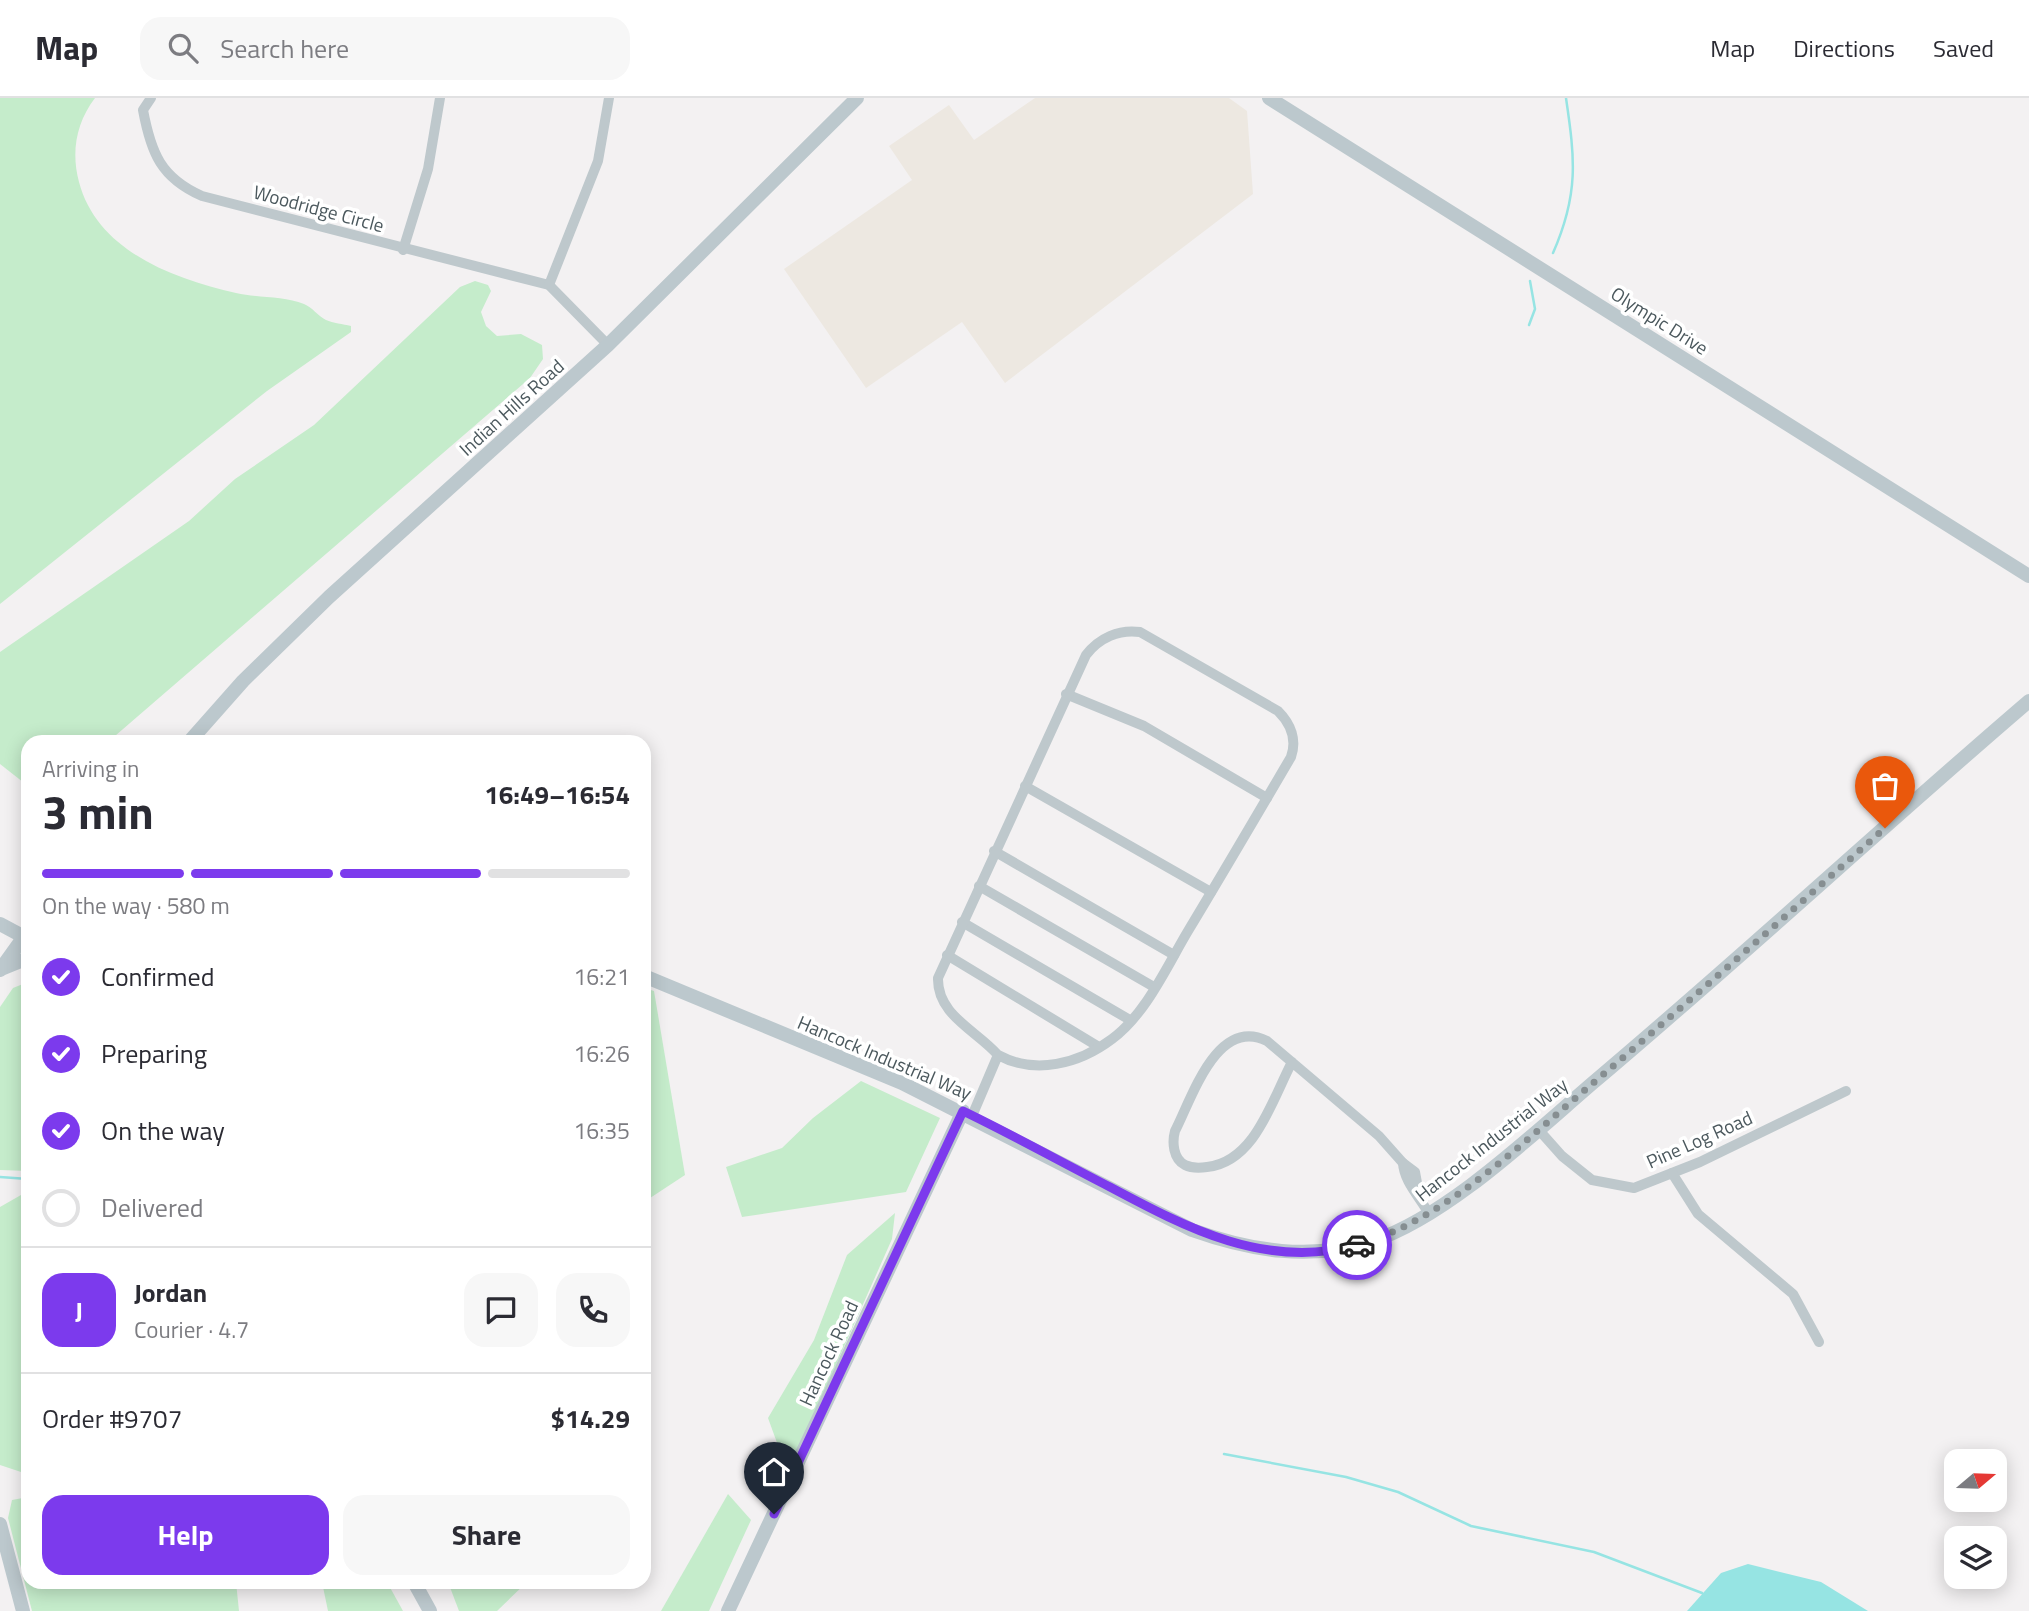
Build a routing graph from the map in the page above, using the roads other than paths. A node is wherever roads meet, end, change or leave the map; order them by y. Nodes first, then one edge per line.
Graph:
1 (151, 98) edge
2 (440, 98) edge
3 (609, 98) edge
4 (857, 98) edge
5 (1269, 98) edge
6 (403, 250) junction
7 (549, 285) junction
8 (608, 345) junction
9 (2029, 576) edge
10 (1066, 694) junction
11 (2029, 701) edge
12 (195, 735) edge
13 (1025, 786) junction
14 (1268, 798) junction
15 (994, 851) junction
16 (979, 886) junction
17 (1211, 892) junction
18 (962, 922) junction
19 (0, 924) edge
20 (21, 934) edge
21 (21, 943) edge
22 (1174, 955) junction
23 (947, 956) junction
24 (21, 961) edge
25 (0, 970) edge
26 (651, 979) edge
27 (1154, 988) junction
28 (1130, 1020) junction
29 (1099, 1047) junction
30 (998, 1055) junction
31 (1292, 1062) junction
32 (1846, 1091) dead end
33 (968, 1113) junction
34 (1538, 1129) junction
35 (1672, 1173) junction
36 (1429, 1214) junction
37 (1819, 1342) dead end
38 (0, 1524) edge
39 (418, 1589) edge
40 (23, 1611) edge
41 (430, 1611) edge
42 (727, 1611) edge

1 - 6 street, Woodridge Circle
2 - 6 street
3 - 7 street
4 - 8 street, Indian Hills Road
5 - 9 street, Olympic Drive
6 - 7 street, Woodridge Circle
7 - 8 street
8 - 12 street, Indian Hills Road
10 - 13 street
10 - 14 street
10 - 14 street
11 - 34 street, Hancock Industrial Way
13 - 15 street
13 - 17 street
14 - 17 street
15 - 16 street
15 - 22 street
16 - 18 street
16 - 27 street
17 - 22 street
18 - 23 street
18 - 28 street
19 - 20 street
21 - 25 street
22 - 27 street
23 - 29 street
23 - 30 street
24 - 25 street
26 - 33 street, Hancock Industrial Way
27 - 28 street
28 - 29 street
29 - 30 street
30 - 33 street
31 - 31 street
31 - 36 street
32 - 35 street, Pine Log Road
33 - 36 street, Hancock Industrial Way
33 - 42 street, Hancock Road
34 - 35 street, Pine Log Road
34 - 36 street, Hancock Industrial Way
35 - 37 street
38 - 40 street
39 - 41 street

